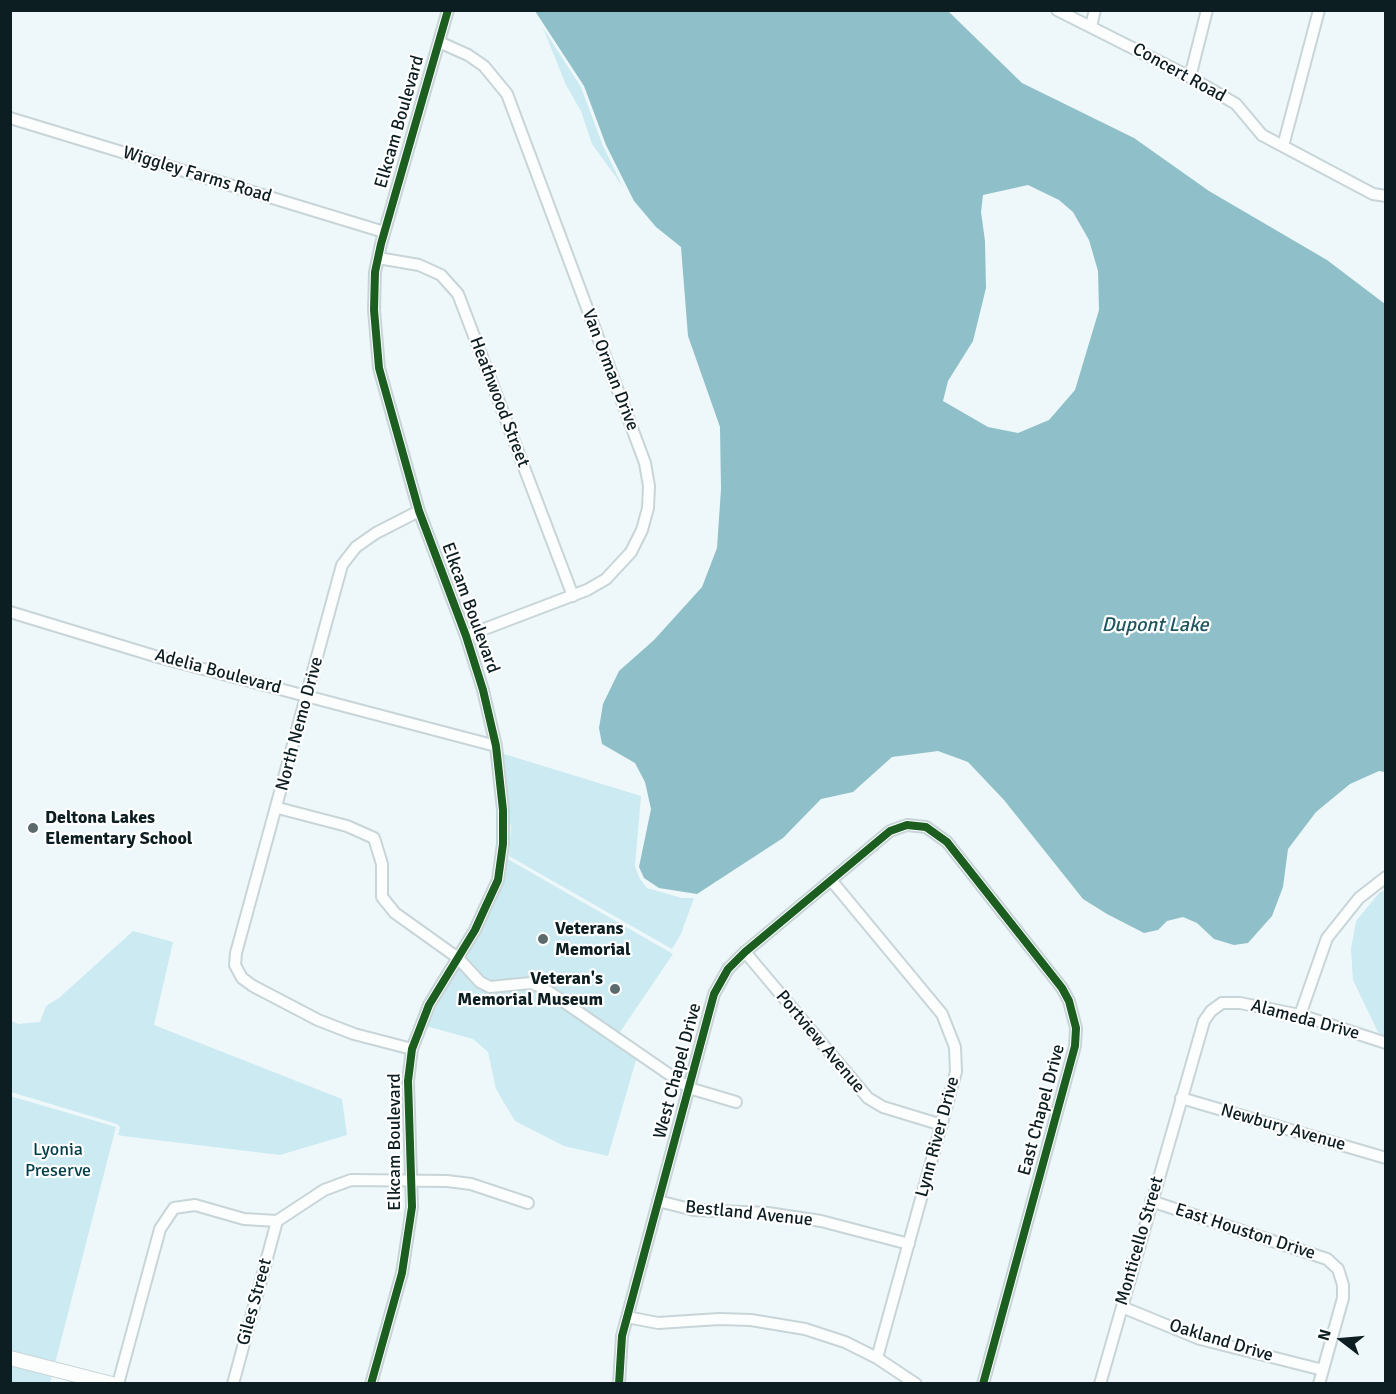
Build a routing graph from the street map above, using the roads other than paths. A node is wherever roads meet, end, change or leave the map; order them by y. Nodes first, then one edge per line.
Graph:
1 (448, 10) edge
2 (1057, 10) edge
3 (1095, 10) edge
4 (1207, 10) edge
5 (1319, 10) edge
6 (1092, 26) junction
7 (440, 42) junction
8 (1190, 77) junction
9 (10, 118) edge
10 (1283, 146) junction
11 (1386, 196) edge
12 (384, 232) junction
13 (378, 258) junction
14 (419, 511) junction
15 (573, 596) junction
16 (10, 612) edge
17 (466, 636) junction
18 (307, 695) junction
19 (496, 747) junction
20 (278, 808) junction
21 (918, 825) joint
22 (1386, 877) edge
23 (831, 880) junction
24 (745, 952) junction
25 (458, 958) junction
26 (1300, 1015) junction
27 (1386, 1043) edge
28 (412, 1049) junction
29 (688, 1088) junction
30 (1182, 1098) junction
31 (736, 1102) dead end
32 (942, 1125) junction
33 (1386, 1158) edge
34 (410, 1182) junction
35 (658, 1201) junction
36 (1151, 1201) junction
37 (528, 1203) dead end
38 (277, 1221) junction
39 (909, 1244) junction
40 (1122, 1307) junction
41 (627, 1317) junction
42 (10, 1358) edge
43 (877, 1358) junction
44 (1323, 1370) junction
45 (112, 1383) edge
46 (118, 1383) edge
47 (233, 1383) edge
48 (371, 1383) edge
49 (619, 1383) edge
50 (916, 1383) edge
51 (983, 1383) edge
52 (1100, 1383) edge
53 (1319, 1383) edge

1 - 7 street, Elkcam Boulevard
2 - 6 street, Concert Road
3 - 6 street
4 - 8 street
5 - 10 street
6 - 8 street, Concert Road
7 - 12 street, Elkcam Boulevard
7 - 15 street, Van Orman Drive
8 - 10 street, Concert Road
9 - 12 street, Wiggley Farms Road
10 - 11 street, Concert Road
12 - 13 street, Elkcam Boulevard
13 - 14 street, Elkcam Boulevard
13 - 15 street, Heathwood Street
14 - 17 street, Elkcam Boulevard
14 - 18 street, North Nemo Drive
15 - 17 street, Van Orman Drive
16 - 18 street, Adelia Boulevard
17 - 19 street, Elkcam Boulevard
18 - 19 street, Adelia Boulevard
18 - 20 street, North Nemo Drive
19 - 25 street, Elkcam Boulevard
20 - 25 street
20 - 28 street, North Nemo Drive
21 - 23 street, West Chapel Drive
21 - 51 street, East Chapel Drive
22 - 26 street
23 - 24 street, West Chapel Drive
23 - 32 street, Lynn River Drive
24 - 29 street, West Chapel Drive
24 - 32 street, Portview Avenue
25 - 28 street, Elkcam Boulevard
25 - 29 street
26 - 27 street, Alameda Drive
26 - 30 street, Alameda Drive
28 - 34 street, Elkcam Boulevard
29 - 31 street
29 - 35 street, West Chapel Drive
30 - 33 street, Newbury Avenue
30 - 36 street, Monticello Street
32 - 39 street, Lynn River Drive
34 - 37 street
34 - 38 street
34 - 48 street, Elkcam Boulevard
35 - 39 street, Bestland Avenue
35 - 41 street, West Chapel Drive
36 - 40 street, Monticello Street
36 - 44 street, East Houston Drive
38 - 46 street
38 - 47 street, Giles Street
39 - 43 street, Lynn River Drive
40 - 44 street, Oakland Drive
40 - 52 street, Monticello Street
41 - 43 street
41 - 49 street, West Chapel Drive
42 - 45 main road
43 - 50 street
44 - 53 street, East Houston Drive

